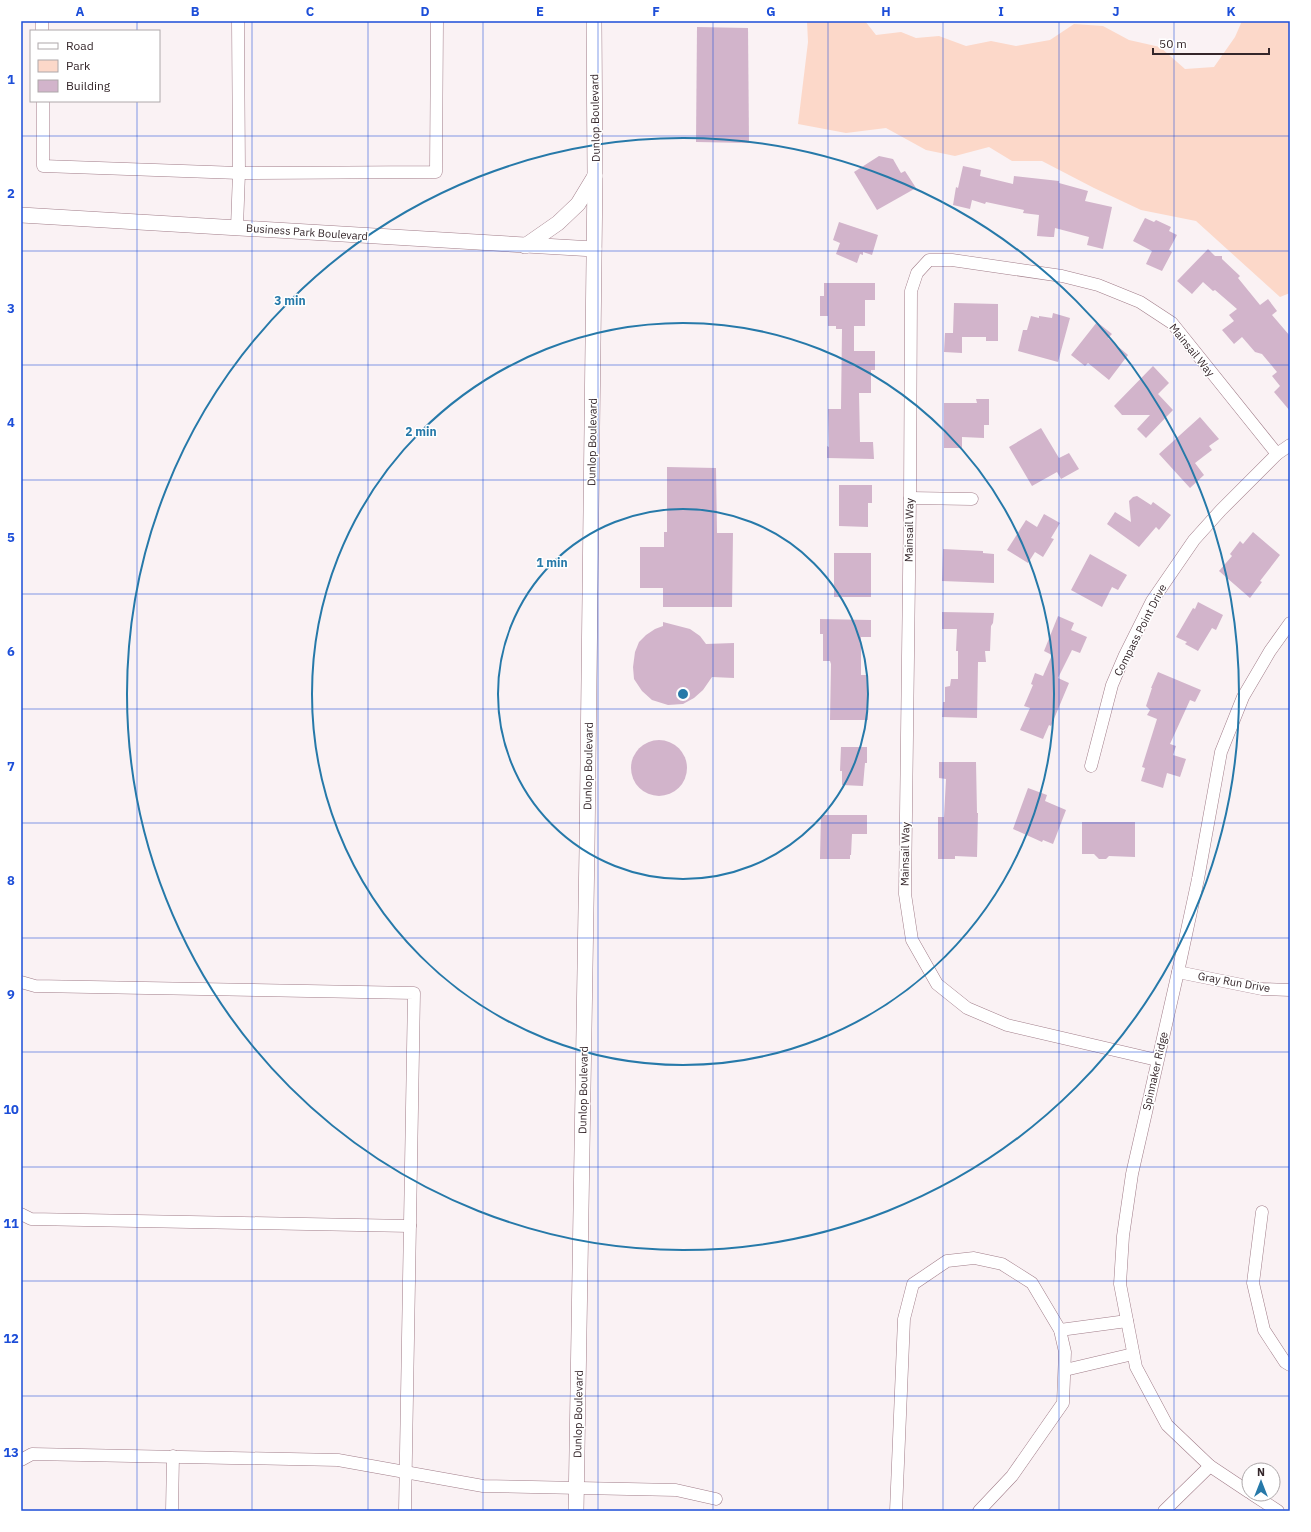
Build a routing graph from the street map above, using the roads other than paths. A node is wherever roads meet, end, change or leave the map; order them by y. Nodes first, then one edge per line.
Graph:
1 (238, 21) edge
2 (437, 21) edge
3 (594, 21) edge
4 (43, 102) edge
5 (239, 173) junction
6 (596, 175) junction
7 (21, 215) edge
8 (237, 227) junction
9 (525, 246) junction
10 (594, 249) junction
11 (1290, 445) edge
12 (1277, 454) junction
13 (910, 498) junction
14 (972, 499) dead end
15 (1290, 623) edge
16 (1091, 766) dead end
17 (1178, 972) junction
18 (21, 982) edge
19 (1290, 990) edge
20 (1157, 1060) junction
21 (1262, 1212) dead end
22 (21, 1214) edge
23 (410, 1226) junction
24 (1127, 1321) junction
25 (1060, 1330) junction
26 (1133, 1354) junction
27 (1290, 1365) edge
28 (1065, 1370) junction
29 (173, 1456) junction
30 (21, 1460) edge
31 (1210, 1466) junction
32 (406, 1473) junction
33 (1241, 1487) edge
34 (577, 1488) junction
35 (716, 1499) dead end
36 (1264, 1502) edge
37 (172, 1511) edge
38 (405, 1511) edge
39 (576, 1511) edge
40 (896, 1511) edge
41 (979, 1511) edge
42 (1164, 1511) edge
43 (1278, 1511) edge

1 - 5 street
2 - 5 street
3 - 6 street, Dunlop Boulevard
4 - 5 street
5 - 8 street
6 - 9 street
6 - 10 street, Dunlop Boulevard
7 - 8 street, Business Park Boulevard
8 - 9 street, Business Park Boulevard
9 - 10 street, Business Park Boulevard
10 - 34 street, Dunlop Boulevard
11 - 12 street, Compass Point Drive
12 - 13 street, Mainsail Way
12 - 16 street, Compass Point Drive
13 - 14 street
13 - 20 street, Mainsail Way
15 - 17 street, Spinnaker Ridge
17 - 19 street, Gray Run Drive
17 - 20 street, Spinnaker Ridge
18 - 23 street
20 - 24 street, Spinnaker Ridge
21 - 27 street
22 - 23 street
23 - 32 street
24 - 25 street
24 - 26 street, Spinnaker Ridge
25 - 28 street
25 - 40 street
26 - 28 street
26 - 31 street, Spinnaker Ridge
28 - 41 street
29 - 30 street
29 - 32 street
29 - 37 street
31 - 33 street, Spinnaker Ridge
31 - 42 street
32 - 34 street
32 - 38 street
34 - 35 street
34 - 39 street, Dunlop Boulevard
36 - 43 street

